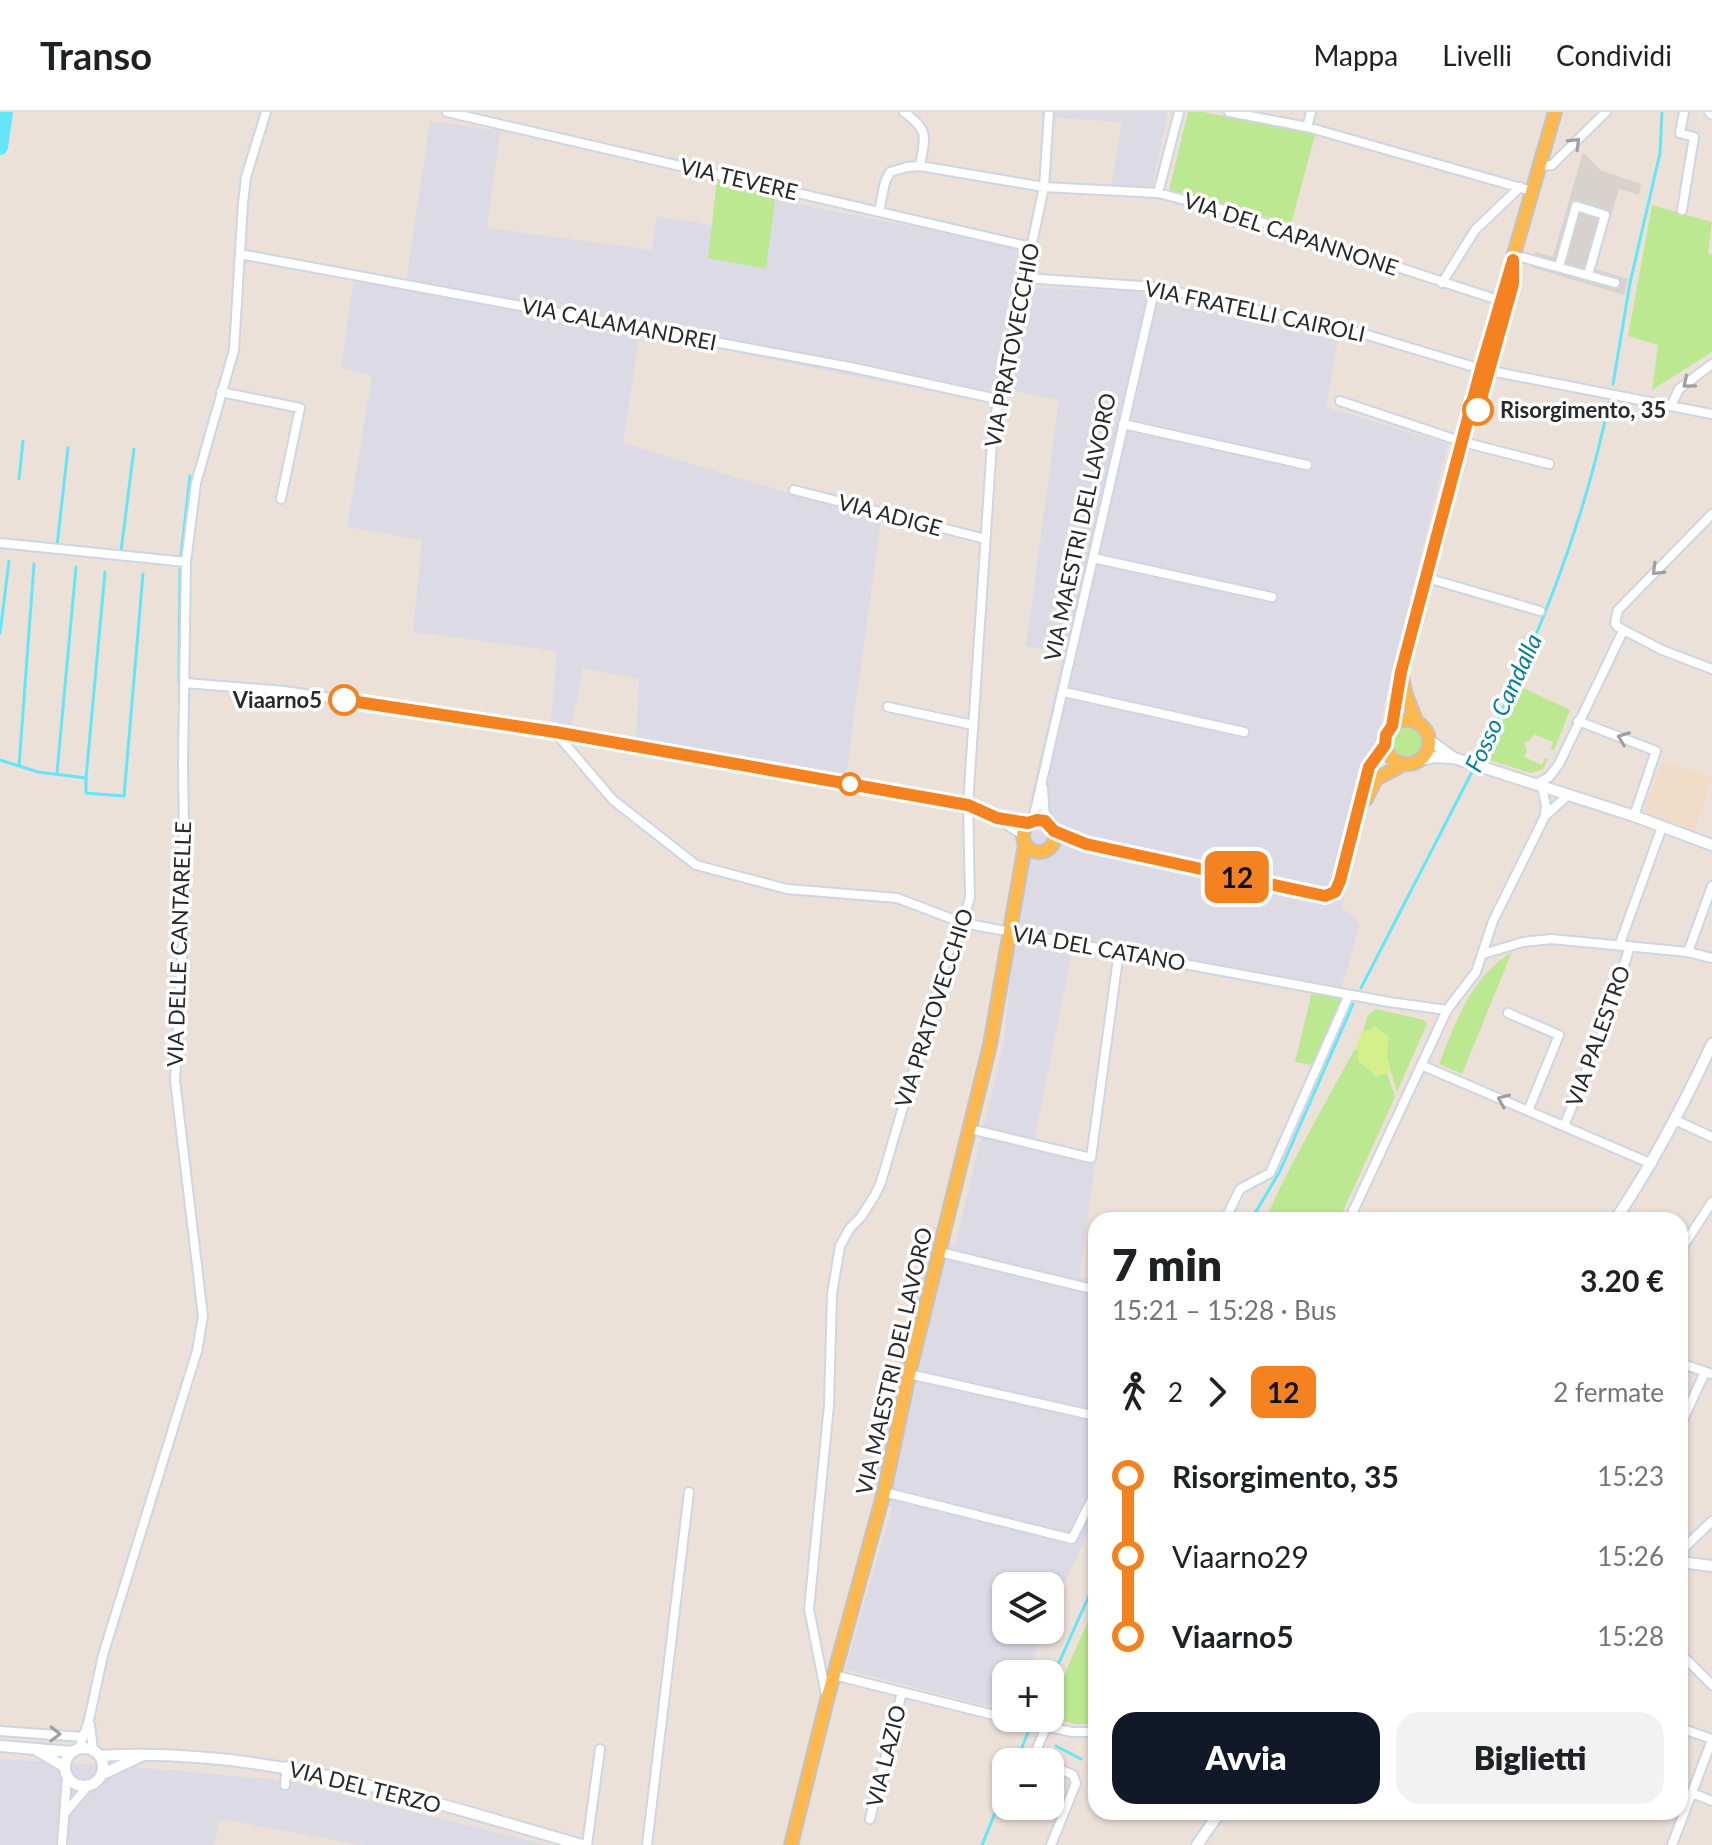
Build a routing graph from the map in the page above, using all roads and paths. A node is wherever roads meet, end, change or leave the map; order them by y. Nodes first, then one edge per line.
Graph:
1 (266, 112) edge
2 (447, 112) edge
3 (904, 112) edge
4 (1049, 112) edge
5 (1179, 112) edge
6 (1229, 112) edge
7 (1311, 112) edge
8 (1555, 112) edge
9 (1606, 112) edge
10 (1684, 112) edge
11 (1307, 127) junction
12 (920, 166) junction
13 (1540, 166) junction
14 (1044, 187) junction
15 (1526, 189) junction
16 (1158, 193) junction
17 (1682, 210) dead end
18 (879, 212) junction
19 (1031, 247) junction
20 (240, 254) junction
21 (1514, 257) junction
22 (1559, 267) junction
23 (1508, 274) junction
24 (1588, 275) junction
25 (1025, 278) junction
26 (1442, 283) junction
27 (1615, 283) dead end
28 (1155, 287) junction
29 (1501, 301) junction
30 (1712, 364) edge
31 (1486, 370) junction
32 (221, 392) junction
33 (997, 399) junction
34 (1340, 401) dead end
35 (1671, 406) junction
36 (1712, 414) edge
37 (1123, 424) junction
38 (1466, 436) junction
39 (1549, 464) dead end
40 (1307, 465) dead end
41 (794, 490) dead end
42 (281, 499) dead end
43 (1712, 514) edge
44 (985, 539) junction
45 (0, 543) edge
46 (1093, 558) junction
47 (186, 562) junction
48 (1427, 578) junction
49 (1272, 597) dead end
50 (1540, 611) dead end
51 (1623, 631) junction
52 (1712, 669) edge
53 (1401, 672) junction
54 (185, 683) junction
55 (1064, 692) junction
56 (888, 707) dead end
57 (1578, 721) junction
58 (1417, 723) junction
59 (973, 725) junction
60 (1392, 726) junction
61 (555, 732) junction
62 (1244, 732) dead end
63 (1429, 740) junction
64 (1385, 745) junction
65 (1454, 758) junction
66 (1420, 760) junction
67 (1404, 764) junction
68 (1541, 785) junction
69 (1567, 796) junction
70 (968, 805) junction
71 (1604, 807) junction
72 (1545, 816) junction
73 (1634, 816) junction
74 (1358, 817) junction
75 (1662, 827) junction
76 (1037, 831) junction
77 (1712, 845) edge
78 (1020, 883) junction
79 (1712, 886) edge
80 (963, 923) junction
81 (1009, 931) junction
82 (1619, 946) junction
83 (1630, 946) junction
84 (1119, 951) junction
85 (1688, 952) junction
86 (1483, 954) junction
87 (1712, 958) edge
88 (1349, 995) junction
89 (1447, 1010) junction
90 (1508, 1013) dead end
91 (1712, 1044) edge
92 (1421, 1065) junction
93 (1528, 1111) junction
94 (1677, 1121) junction
95 (1564, 1126) junction
96 (970, 1129) junction
97 (1712, 1137) edge
98 (1652, 1164) junction
99 (1712, 1202) edge
100 (1229, 1212) edge
101 (1356, 1212) edge
102 (1620, 1212) edge
103 (1688, 1239) edge
104 (940, 1252) junction
105 (1088, 1288) edge
106 (1688, 1366) edge
107 (1709, 1373) edge
108 (909, 1374) junction
109 (1688, 1411) edge
110 (1088, 1414) edge
111 (689, 1492) dead end
112 (884, 1492) junction
113 (1088, 1507) edge
114 (1712, 1521) edge
115 (1688, 1544) edge
116 (1688, 1563) edge
117 (1712, 1566) edge
118 (1688, 1661) edge
119 (834, 1675) junction
120 (1712, 1685) edge
121 (902, 1692) junction
122 (827, 1700) junction
123 (992, 1714) edge
124 (89, 1720) junction
125 (1064, 1730) edge
126 (0, 1731) edge
127 (1688, 1731) edge
128 (27, 1733) junction
129 (1088, 1733) edge
130 (83, 1737) junction
131 (1712, 1740) edge
132 (0, 1746) edge
133 (29, 1748) junction
134 (600, 1749) dead end
135 (75, 1751) junction
136 (96, 1753) junction
137 (143, 1755) junction
138 (287, 1766) junction
139 (1064, 1771) edge
140 (66, 1772) junction
141 (103, 1774) junction
142 (285, 1785) dead end
143 (87, 1787) junction
144 (1692, 1793) junction
145 (1688, 1798) edge
146 (1712, 1801) edge
147 (1064, 1811) edge
148 (65, 1813) junction
149 (870, 1819) dead end
150 (1061, 1820) edge
151 (1214, 1820) edge
152 (1679, 1820) edge
153 (545, 1840) edge
154 (62, 1845) edge
155 (585, 1845) edge
156 (647, 1845) edge
157 (791, 1845) edge
158 (1051, 1845) edge
159 (1197, 1845) edge
160 (1672, 1845) edge

1 - 20 street, VIA DELLE CANTARELLE
2 - 18 street, VIA TEVERE
3 - 12 street
4 - 14 street, VIA PRATOVECCHIO
5 - 16 street
6 - 11 street
7 - 11 street
8 - 13 main road
13 -> 9 street
10 - 17 street
11 - 15 street
12 - 14 street, VIA DEL CAPANNONE
12 - 18 street
13 - 15 main road
14 - 16 street, VIA DEL CAPANNONE
14 - 19 street, VIA PRATOVECCHIO
15 - 21 main road
15 - 26 street
16 - 26 street, VIA DEL CAPANNONE
18 - 19 street, VIA TEVERE
19 - 25 street, VIA PRATOVECCHIO
20 - 32 street, VIA DELLE CANTARELLE
20 - 33 street, VIA CALAMANDREI
21 - 22 street
21 - 23 main road
21 - 31 main road
22 - 24 street
22 - 24 street
23 - 29 main road
23 - 31 main road
24 - 27 street
25 - 28 street, VIA FRATELLI CAIROLI
25 - 33 street, VIA PRATOVECCHIO
26 - 29 street, VIA DEL CAPANNONE
28 - 31 street, VIA FRATELLI CAIROLI
28 - 37 street, VIA MAESTRI DEL LAVORO
29 - 31 main road
30 -> 35 street
31 - 35 street, VIA FRATELLI CAIROLI
31 - 38 main road
32 - 42 street
32 - 47 street, VIA DELLE CANTARELLE
33 - 44 street, VIA PRATOVECCHIO
34 - 38 street
35 - 36 street, VIA FRATELLI CAIROLI
37 - 40 street
37 - 46 street, VIA MAESTRI DEL LAVORO
38 - 39 street
38 - 48 main road
41 - 44 street, VIA ADIGE
43 -> 51 street
44 - 59 street, VIA PRATOVECCHIO
45 - 47 street
46 - 49 street
46 - 55 street, VIA MAESTRI DEL LAVORO
47 - 54 street, VIA DELLE CANTARELLE
48 - 50 street
48 - 53 main road
51 - 52 street
51 - 57 street
53 - 58 main road
53 - 60 main road
54 - 61 street
54 - 124 street, VIA DELLE CANTARELLE
55 - 62 street
55 - 76 street, VIA MAESTRI DEL LAVORO
56 - 59 street
57 - 68 street
73 -> 57 street
58 - 60 main road
58 - 63 main road
59 - 70 street, VIA PRATOVECCHIO
60 - 64 main road
61 - 70 street
61 - 80 street, VIA DEL CATANO
63 - 65 street
63 - 66 main road
64 - 67 main road
64 - 74 main road
65 - 66 street
65 - 68 street
66 - 67 main road
67 - 74 main road
68 - 69 street
68 - 71 street
68 - 72 street
69 - 71 street
69 - 72 street
70 - 76 street
70 - 80 street, VIA PRATOVECCHIO
71 - 73 street
72 - 86 street
73 - 75 street
74 - 76 main road
75 - 77 street
75 - 82 street
76 - 78 main road, VIA MAESTRI DEL LAVORO
76 - 78 main road, VIA MAESTRI DEL LAVORO
78 - 81 main road, VIA MAESTRI DEL LAVORO
79 - 85 street
80 - 81 street, VIA DEL CATANO
80 - 122 street, VIA PRATOVECCHIO
81 - 84 street, VIA DEL CATANO
81 - 96 main road, VIA MAESTRI DEL LAVORO
82 - 83 street
82 - 86 street
83 - 85 street
83 - 95 street, VIA PALESTRO
84 - 88 street, VIA DEL CATANO
84 - 96 street
85 - 87 street
86 - 89 street
88 - 89 street, VIA DEL CATANO
88 - 100 street
89 - 92 street
90 - 93 street
91 - 94 street
93 -> 92 street, VIA PALESTRO
92 - 101 street
93 - 95 street, VIA PALESTRO
94 - 97 street
94 - 98 street
95 - 98 street, VIA PALESTRO
96 - 104 main road, VIA MAESTRI DEL LAVORO
98 - 102 street
99 - 103 street
104 - 105 street
104 - 108 main road, VIA MAESTRI DEL LAVORO
106 - 107 street
107 - 109 street
108 - 110 street
108 - 112 main road, VIA MAESTRI DEL LAVORO
111 - 156 street
112 - 113 street
112 - 119 main road, VIA MAESTRI DEL LAVORO
114 - 115 street
116 - 117 street
118 - 120 street
119 - 121 street
119 - 122 main road, VIA MAESTRI DEL LAVORO
121 - 123 street
121 - 149 street, VIA LAZIO
122 - 157 main road, VIA MAESTRI DEL LAVORO
124 - 130 street, VIA DELLE CANTARELLE
124 - 136 street, VIA DELLE CANTARELLE
125 - 129 street
126 - 128 street
127 - 131 street
128 -> 130 street
128 - 133 street
130 - 135 street, VIA DELLE CANTARELLE
131 - 144 street
132 - 133 street
133 - 135 street
133 - 140 street
134 - 155 street
135 - 136 street
135 - 140 street
136 - 137 street, VIA DEL TERZO
136 - 141 street
137 - 138 street, VIA DEL TERZO
137 - 141 street
138 - 142 street
138 - 153 street, VIA DEL TERZO
139 - 147 street
140 - 143 street
140 - 148 street
141 - 143 street
143 - 148 street
144 - 145 street
144 - 146 street
148 - 154 street
150 - 158 street
151 - 159 street
152 - 160 street
153 - 155 street, VIA DEL TERZO

